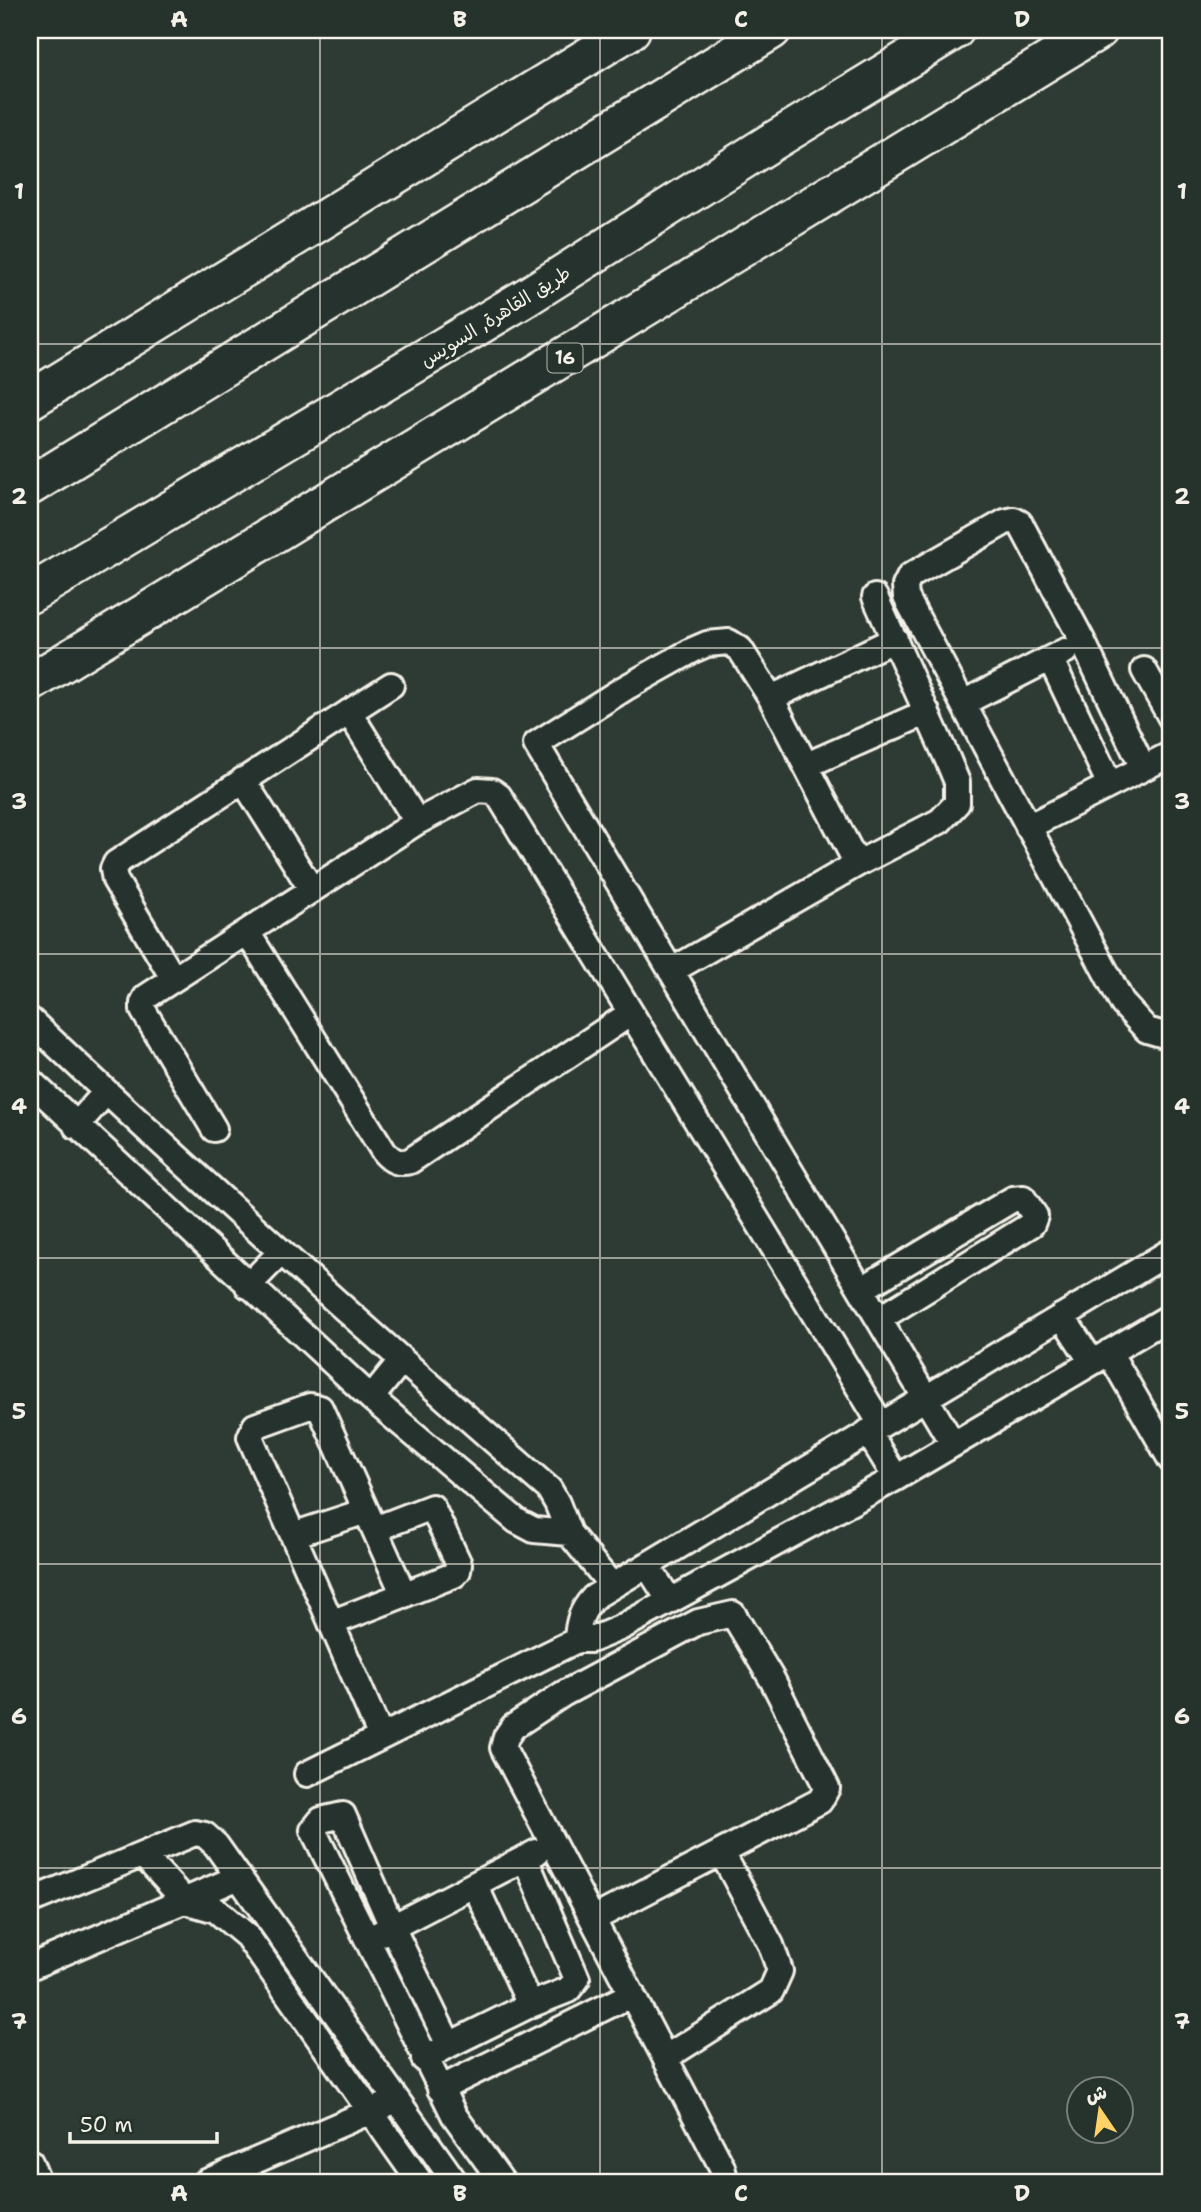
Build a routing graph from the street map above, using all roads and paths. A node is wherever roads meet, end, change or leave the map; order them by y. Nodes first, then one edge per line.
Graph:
1 (631, 30) edge
2 (772, 30) edge
3 (955, 30) edge
4 (1099, 30) edge
5 (30, 400) edge
6 (30, 486) edge
7 (30, 594) edge
8 (875, 597) dead end
9 (895, 639) junction
10 (1082, 640) junction
11 (1051, 660) junction
12 (1144, 670) dead end
13 (30, 683) edge
14 (391, 685) dead end
15 (771, 698) junction
16 (962, 703) junction
17 (349, 712) junction
18 (927, 712) junction
19 (1171, 718) edge
20 (1171, 754) edge
21 (807, 765) junction
22 (1143, 768) junction
23 (243, 780) junction
24 (1110, 785) junction
25 (417, 822) junction
26 (1028, 827) junction
27 (857, 864) junction
28 (312, 890) junction
29 (247, 932) junction
30 (671, 971) junction
31 (173, 978) junction
32 (631, 1013) junction
33 (30, 1020) edge
34 (1171, 1037) edge
35 (30, 1081) edge
36 (106, 1093) junction
37 (76, 1126) junction
38 (214, 1129) dead end
39 (1171, 1251) edge
40 (281, 1252) junction
41 (248, 1286) junction
42 (862, 1289) junction
43 (1062, 1316) junction
44 (1171, 1316) edge
45 (879, 1320) junction
46 (1101, 1357) junction
47 (401, 1361) junction
48 (371, 1398) junction
49 (925, 1398) junction
50 (874, 1428) junction
51 (953, 1444) junction
52 (1171, 1460) edge
53 (896, 1478) junction
54 (370, 1520) junction
55 (569, 1533) junction
56 (293, 1535) junction
57 (648, 1565) junction
58 (612, 1586) junction
59 (404, 1595) junction
60 (670, 1601) junction
61 (331, 1623) junction
62 (577, 1640) junction
63 (381, 1737) junction
64 (307, 1773) dead end
65 (554, 1843) junction
66 (722, 1853) junction
67 (143, 1855) junction
68 (525, 1858) junction
69 (239, 1877) junction
70 (475, 1885) junction
71 (30, 1901) edge
72 (185, 1901) junction
73 (593, 1919) junction
74 (392, 1927) junction
75 (367, 1940) junction
76 (30, 1967) edge
77 (632, 1994) junction
78 (530, 2006) junction
79 (449, 2045) junction
80 (424, 2059) junction
81 (665, 2059) junction
82 (440, 2089) junction
83 (397, 2100) junction
84 (370, 2111) junction
85 (30, 2161) edge
86 (719, 2177) edge
87 (38, 2182) edge
88 (206, 2182) edge
89 (419, 2182) edge
90 (455, 2182) edge
91 (502, 2182) edge

1 - 5 highway
2 - 6 highway
3 - 7 highway, طريق القاهرة, السويس
4 - 13 highway, 16
8 - 9 lane
9 - 15 lane
9 - 18 lane
10 - 11 lane
10 - 16 lane
10 - 22 lane
11 - 16 lane
11 - 24 lane
12 - 19 lane
14 - 17 lane
15 - 21 lane
15 - 30 lane
16 - 26 lane
17 - 23 lane
17 - 25 lane
18 - 21 lane
18 - 27 lane
20 - 22 lane
21 - 27 lane
22 - 24 lane
23 - 28 lane
23 - 31 lane
24 - 26 lane
25 - 28 lane
25 - 32 lane
26 - 34 lane
27 - 30 lane
28 - 29 lane
29 - 31 lane
29 - 32 lane
30 - 42 lane
31 - 38 lane
32 - 50 lane
33 - 36 lane
35 - 37 lane
36 - 37 lane
36 - 40 lane
37 - 41 lane
39 - 43 lane
40 - 41 lane
40 - 47 lane
41 - 48 lane
42 - 45 lane
42 - 45 lane
43 - 46 lane
43 - 49 lane
44 - 46 lane
45 - 49 lane
46 - 51 lane
46 - 52 lane
47 - 48 lane
47 - 55 lane
48 - 55 lane
49 - 50 lane
49 - 51 lane
50 - 53 lane
50 - 57 lane
51 - 53 lane
53 - 60 lane
54 - 56 lane
54 - 56 lane
54 - 59 lane
54 - 59 lane
55 - 58 lane
56 - 61 lane
57 - 58 lane
57 - 60 lane
58 - 62 lane
59 - 61 lane
60 - 62 lane
61 - 63 lane
62 - 63 lane
63 - 64 lane
65 - 66 lane
65 - 68 lane
65 - 73 lane
66 - 73 lane
66 - 81 lane
67 - 69 lane
67 - 71 lane
67 - 72 lane
68 - 70 lane
68 - 78 lane
69 - 72 lane
69 - 83 lane
70 - 74 lane
70 - 78 lane
72 - 76 lane
72 - 84 lane
73 - 77 lane
74 - 75 lane
74 - 75 lane
74 - 79 lane
75 - 80 lane
77 - 81 lane
77 - 82 lane
78 - 79 lane
79 - 80 lane
80 - 82 lane
81 - 86 lane
82 - 91 lane
83 - 84 lane
83 - 90 lane
84 - 88 lane
84 - 89 lane
85 - 87 lane

